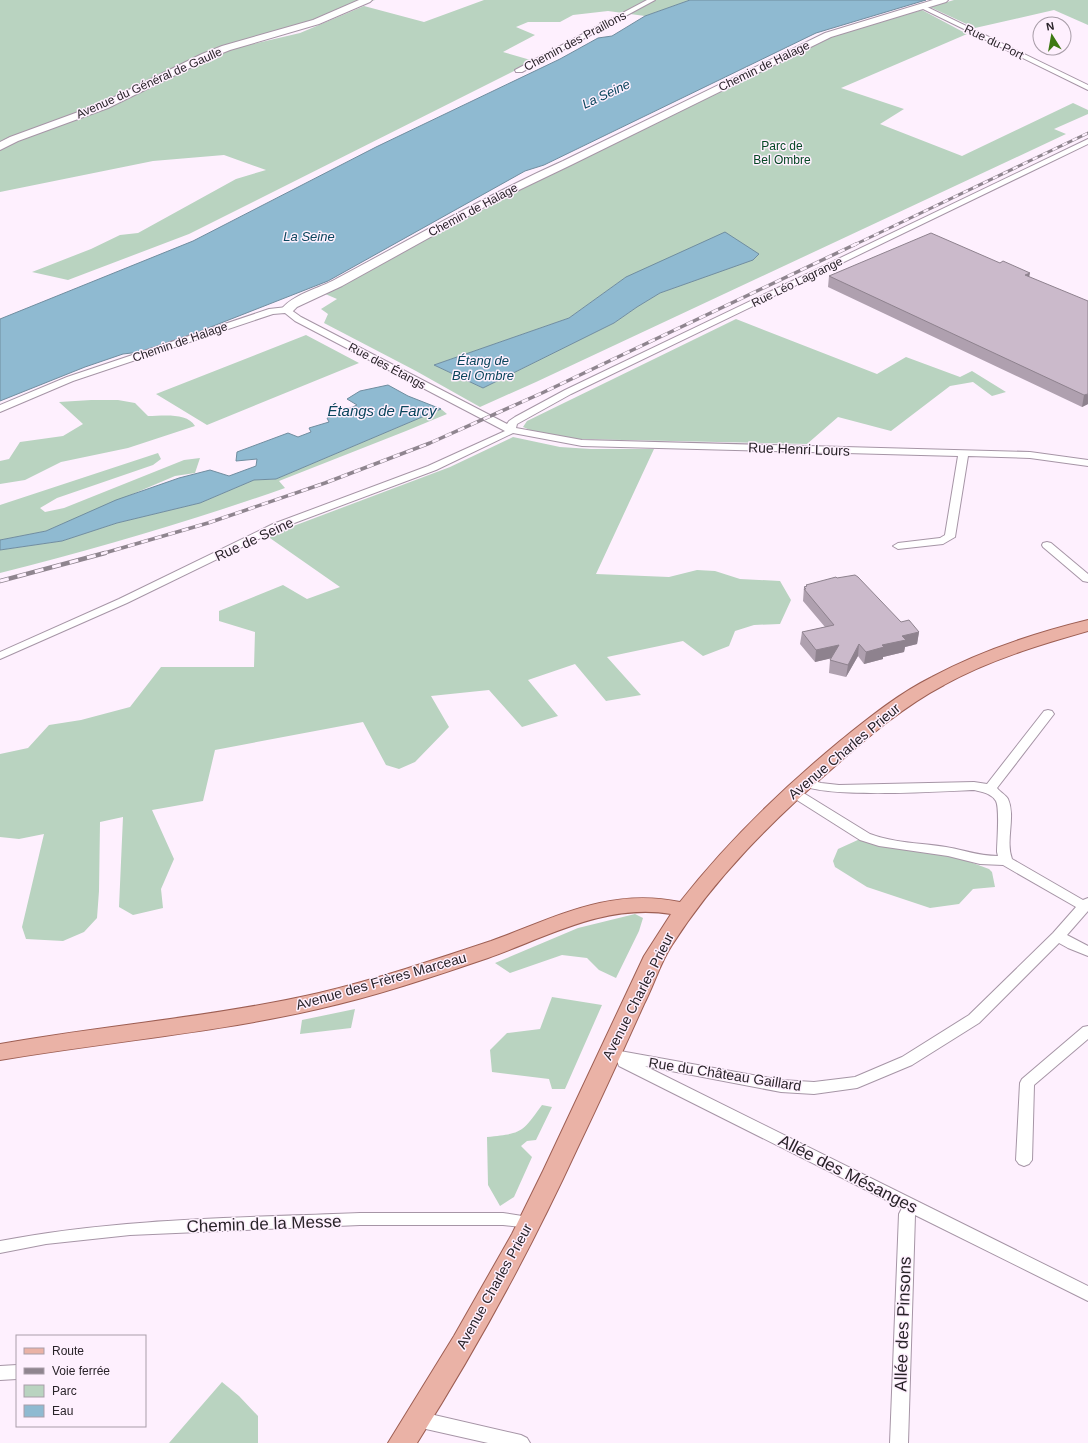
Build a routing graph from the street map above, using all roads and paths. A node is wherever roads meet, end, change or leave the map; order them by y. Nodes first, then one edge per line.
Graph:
1 (367, 0) edge
2 (652, 0) edge
3 (943, 0) edge
4 (921, 6) junction
5 (519, 70) dead end
6 (1088, 88) edge
7 (1088, 141) edge
8 (0, 147) edge
9 (287, 310) junction
10 (0, 409) edge
11 (511, 430) junction
12 (963, 453) junction
13 (1088, 463) edge
14 (1047, 545) dead end
15 (898, 546) dead end
16 (1086, 579) dead end
17 (1088, 624) edge
18 (0, 656) edge
19 (1048, 714) dead end
20 (799, 787) junction
21 (990, 788) junction
22 (1006, 861) junction
23 (1086, 904) edge
24 (685, 910) junction
25 (1058, 936) junction
26 (1088, 951) edge
27 (1088, 1031) edge
28 (0, 1052) edge
29 (609, 1054) junction
30 (1024, 1160) dead end
31 (911, 1206) junction
32 (529, 1222) junction
33 (0, 1247) edge
34 (1088, 1294) edge
35 (16, 1372) edge
36 (0, 1373) edge
37 (417, 1419) junction
38 (402, 1443) edge
39 (521, 1443) edge
40 (899, 1443) edge

1 - 8 street, Avenue du Général de Gaulle
2 - 5 street, Chemin des Praillons
3 - 4 street, Chemin de Halage
4 - 6 street, Rue du Port
4 - 9 street, Chemin de Halage
7 - 11 street, Rue Léo Lagrange
9 - 10 street, Chemin de Halage
9 - 11 street, Rue des Étangs
11 - 12 street, Rue Henri Lours
11 - 18 street, Rue de Seine
12 - 13 street, Rue Henri Lours
12 - 15 street
14 - 16 street
17 - 20 main road, Avenue Charles Prieur
19 - 21 street
20 - 21 street
20 - 22 street
20 - 24 main road, Avenue Charles Prieur
21 - 22 street
22 - 23 street
23 - 25 street, Rue du Château Gaillard
24 - 28 main road, Avenue des Frères Marceau
24 - 29 main road, Avenue Charles Prieur
25 - 26 street
25 - 29 street, Rue du Château Gaillard
27 - 30 street
29 - 31 street, Allée des Mésanges
29 - 32 main road, Avenue Charles Prieur
31 - 34 street, Allée des Mésanges
31 - 40 street, Allée des Pinsons
32 - 33 street, Chemin de la Messe
32 - 37 main road, Avenue Charles Prieur
35 - 36 street
37 - 38 main road, Avenue Charles Prieur
37 - 39 street

